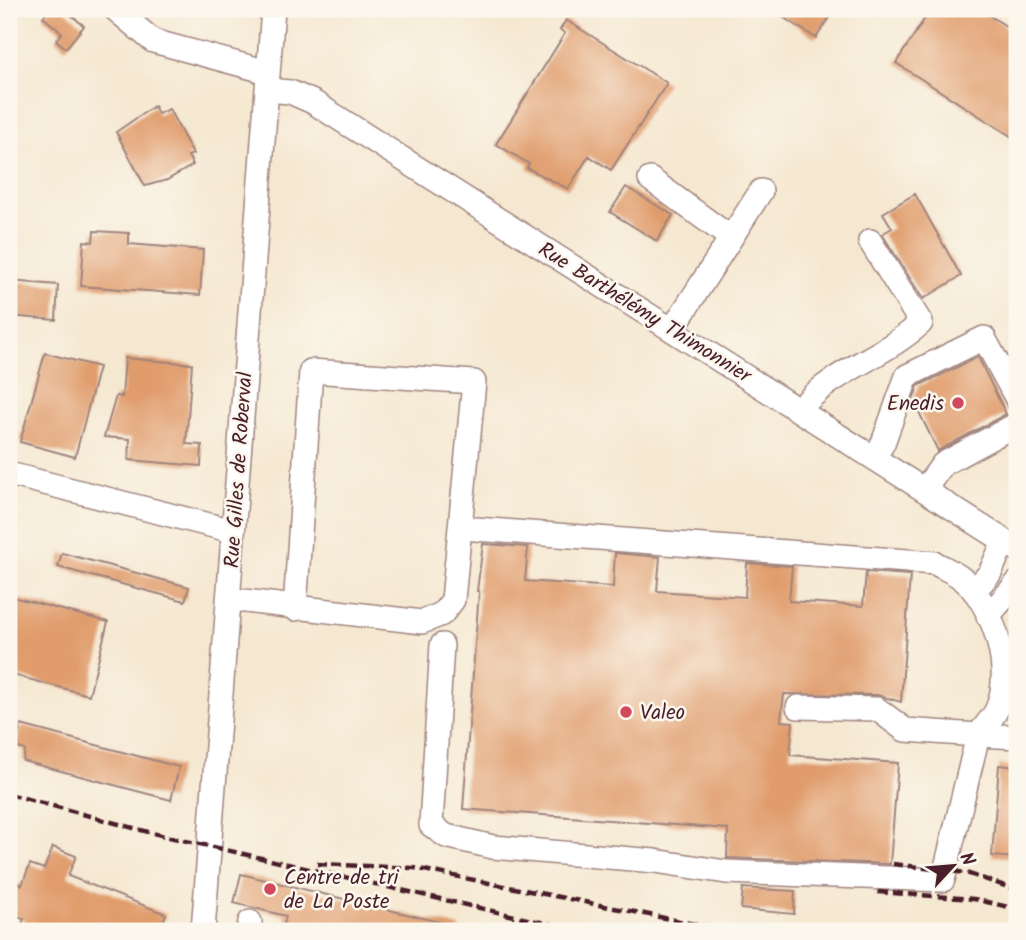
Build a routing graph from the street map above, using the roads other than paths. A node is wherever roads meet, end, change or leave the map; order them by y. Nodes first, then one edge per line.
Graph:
1 (115, 9) edge
2 (273, 9) edge
3 (268, 81) junction
4 (650, 179) dead end
5 (761, 191) dead end
6 (731, 238) junction
7 (870, 241) dead end
8 (672, 330) junction
9 (1017, 399) edge
10 (799, 411) junction
11 (1017, 424) edge
12 (874, 458) junction
13 (9, 474) edge
14 (924, 490) junction
15 (462, 527) junction
16 (233, 531) junction
17 (1011, 545) edge
18 (1017, 583) edge
19 (974, 592) junction
20 (228, 600) junction
21 (295, 609) junction
22 (1017, 610) edge
23 (988, 616) junction
24 (442, 645) dead end
25 (798, 707) dead end
26 (978, 735) junction
27 (1017, 737) edge
28 (203, 931) edge

1 - 3 street, Rue Barthélémy Thimonnier
2 - 3 street, Rue Gilles de Roberval
3 - 8 street, Rue Barthélémy Thimonnier
3 - 16 street, Rue Gilles de Roberval
4 - 6 street
5 - 6 street
6 - 8 street
7 - 10 street
8 - 10 street, Rue Barthélémy Thimonnier
9 - 12 street
10 - 12 street, Rue Barthélémy Thimonnier
11 - 14 street
12 - 14 street, Rue Barthélémy Thimonnier
13 - 16 street
14 - 17 street, Rue Barthélémy Thimonnier
15 - 19 street
15 - 21 street
15 - 21 street
16 - 20 street, Rue Gilles de Roberval
17 - 19 street
18 - 23 street
19 - 23 street
20 - 21 street
20 - 28 street, Rue Gilles de Roberval
22 - 23 street
23 - 26 street
24 - 26 street
25 - 26 street
26 - 27 street

